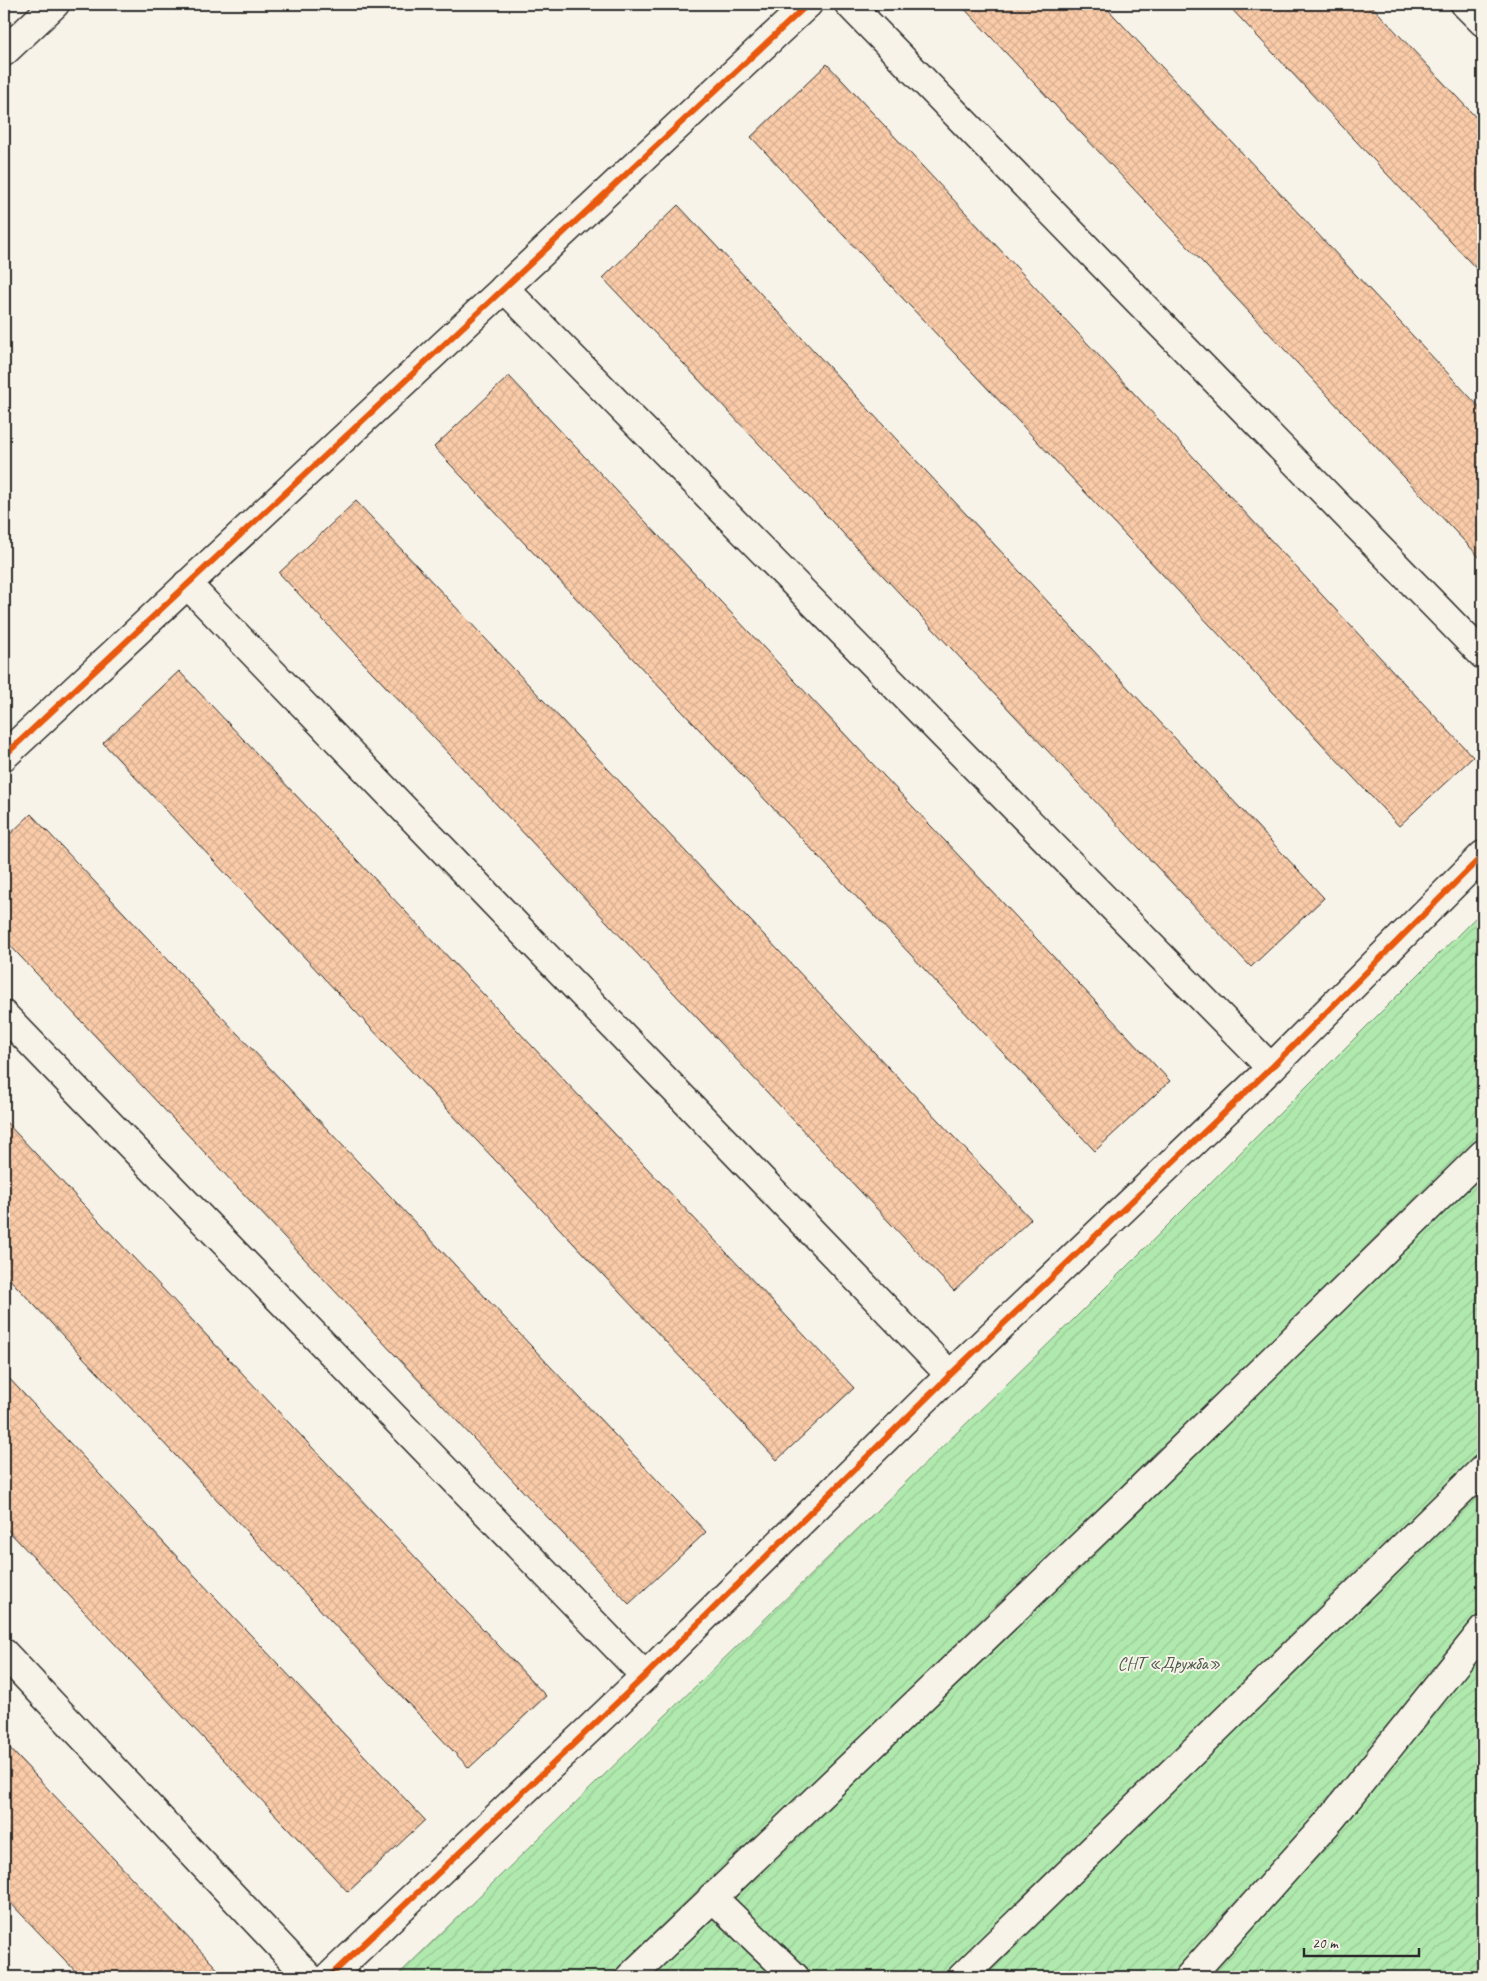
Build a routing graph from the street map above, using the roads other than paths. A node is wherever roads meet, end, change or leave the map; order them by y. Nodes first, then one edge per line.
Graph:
1 (55, 4) edge
2 (808, 4) edge
3 (849, 4) edge
4 (1465, 4) edge
5 (1483, 22) edge
6 (4, 52) edge
7 (504, 288) junction
8 (187, 584) junction
9 (1483, 655) edge
10 (4, 756) edge
11 (1483, 855) edge
12 (4, 1015) edge
13 (1271, 1068) junction
14 (1483, 1154) edge
15 (950, 1376) junction
16 (1483, 1469) edge
17 (1483, 1630) edge
18 (4, 1653) edge
19 (645, 1676) junction
20 (712, 1897) junction
21 (309, 1977) edge
22 (329, 1977) edge
23 (630, 1977) edge
24 (795, 1977) edge
25 (962, 1977) edge
26 (1189, 1977) edge

1 - 6 street
2 - 7 street
3 - 9 street
4 - 5 street
7 - 8 street
7 - 13 street
8 - 10 street
8 - 15 street
11 - 13 street
12 - 19 street
13 - 15 street
14 - 20 street
15 - 19 street
16 - 25 street
17 - 26 street
18 - 21 street
19 - 22 street
20 - 23 street
20 - 24 street

